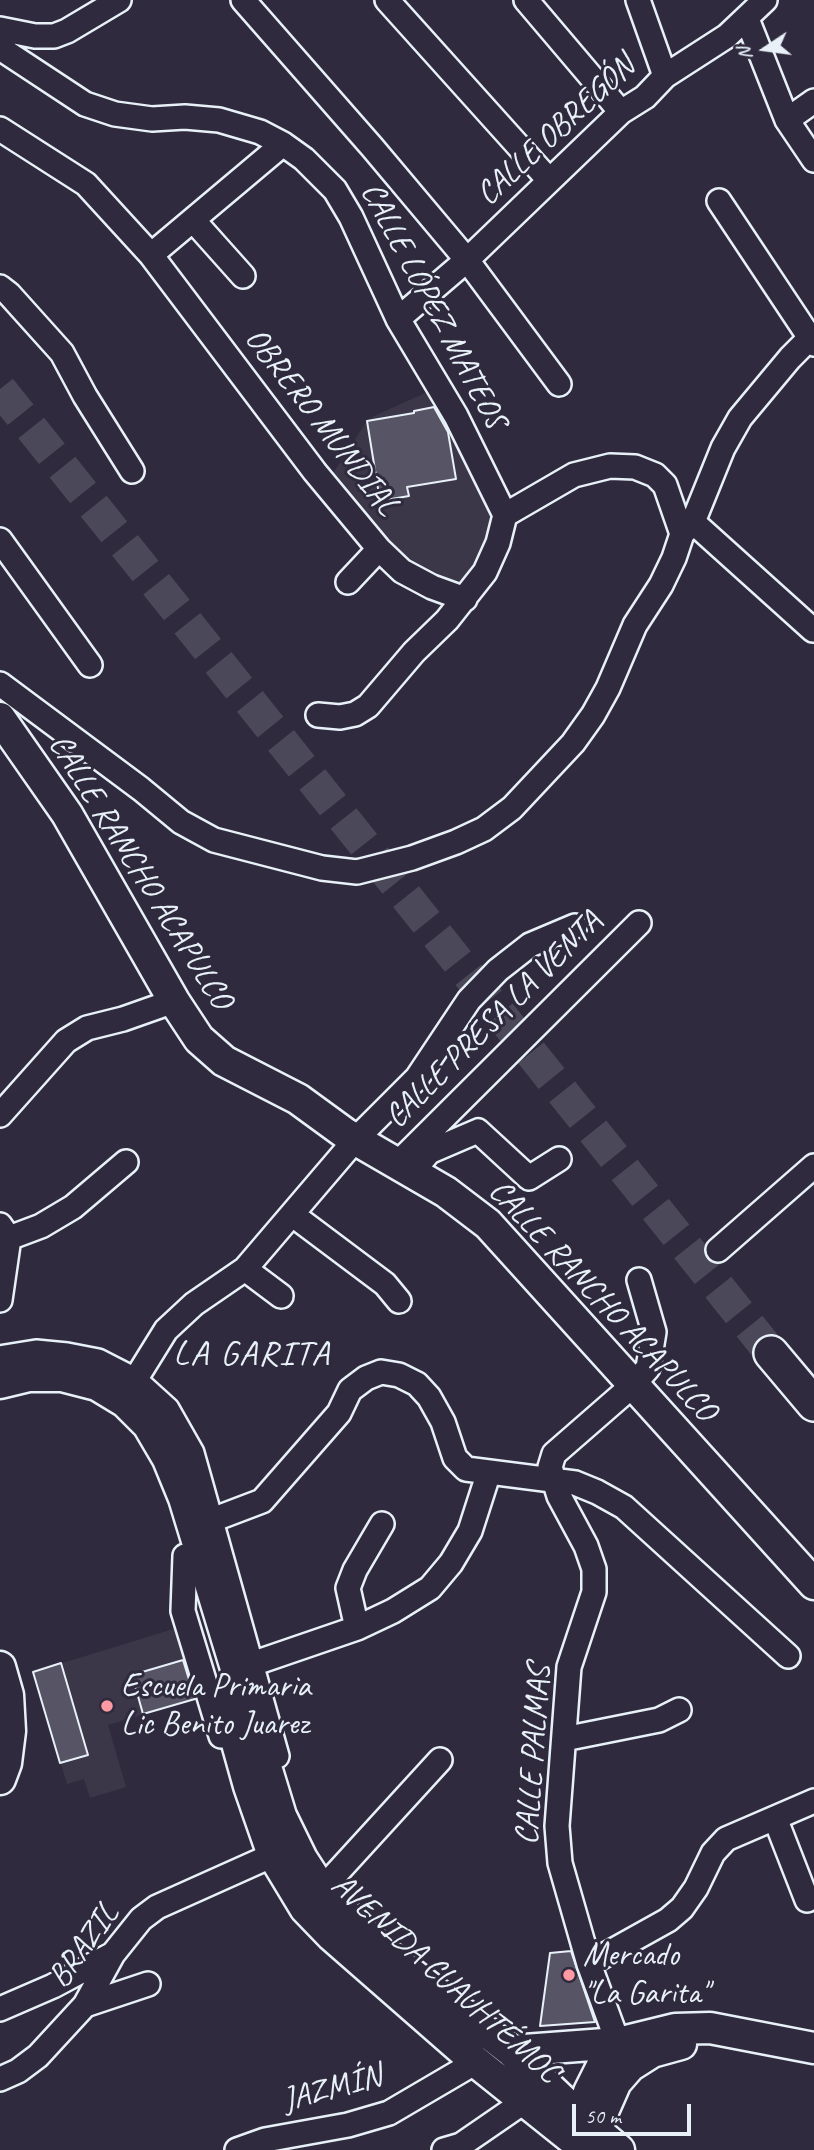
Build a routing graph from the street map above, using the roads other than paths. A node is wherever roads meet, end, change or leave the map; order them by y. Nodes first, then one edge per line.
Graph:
1 (119, 0) edge
2 (243, 0) edge
3 (387, 0) edge
4 (526, 0) edge
5 (638, 0) edge
6 (756, 6) edge
7 (0, 29) edge
8 (0, 48) edge
9 (665, 76) junction
10 (814, 101) edge
11 (621, 112) junction
12 (788, 120) junction
13 (0, 129) edge
14 (283, 144) junction
15 (814, 160) edge
16 (549, 180) junction
17 (719, 201) dead end
18 (193, 220) junction
19 (151, 255) junction
20 (467, 260) junction
21 (243, 276) dead end
22 (0, 288) edge
23 (398, 319) junction
24 (812, 341) edge
25 (559, 384) dead end
26 (132, 471) dead end
27 (505, 515) junction
28 (687, 528) junction
29 (0, 540) edge
30 (379, 549) junction
31 (348, 582) dead end
32 (465, 599) junction
33 (813, 630) edge
34 (90, 665) dead end
35 (0, 684) edge
36 (318, 715) dead end
37 (0, 718) edge
38 (639, 923) dead end
39 (575, 926) dead end
40 (174, 1001) junction
41 (0, 1115) edge
42 (356, 1139) junction
43 (559, 1159) dead end
44 (126, 1162) dead end
45 (814, 1166) edge
46 (405, 1168) junction
47 (293, 1215) junction
48 (5, 1231) edge
49 (718, 1250) dead end
50 (245, 1269) junction
51 (639, 1280) dead end
52 (281, 1296) dead end
53 (0, 1300) edge
54 (399, 1301) dead end
55 (771, 1353) tunnel mouth
56 (1, 1361) edge
57 (135, 1380) junction
58 (632, 1387) junction
59 (0, 1404) edge
60 (814, 1404) edge
61 (489, 1472) junction
62 (554, 1481) junction
63 (212, 1520) junction
64 (382, 1524) dead end
65 (814, 1584) edge
66 (358, 1628) junction
67 (788, 1656) dead end
68 (253, 1664) junction
69 (0, 1667) edge
70 (679, 1710) dead end
71 (564, 1740) junction
72 (440, 1760) dead end
73 (0, 1779) edge
74 (814, 1801) edge
75 (281, 1816) junction
76 (775, 1818) junction
77 (273, 1855) junction
78 (313, 1899) junction
79 (807, 1900) dead end
80 (113, 1954) junction
81 (589, 1964) junction
82 (148, 1984) dead end
83 (85, 2005) junction
84 (0, 2009) edge
85 (638, 2043) junction
86 (814, 2048) edge
87 (511, 2051) junction
88 (477, 2062) junction
89 (814, 2064) edge
90 (0, 2079) edge
91 (525, 2101) junction
92 (585, 2137) edge
93 (237, 2150) edge
94 (444, 2150) edge
95 (619, 2150) edge

1 - 7 street
2 - 20 street
3 - 16 street
4 - 11 street
5 - 9 street
6 - 9 street, CALLE OBREGÓN
6 - 12 street
8 - 14 street, CALLE LÓPEZ MATEOS
9 - 11 street, CALLE OBREGÓN
10 - 12 street
11 - 16 street, CALLE OBREGÓN
12 - 15 street
13 - 19 street, OBRERO MUNDIAL
14 - 18 street
14 - 23 street, CALLE LÓPEZ MATEOS
16 - 20 street, CALLE OBREGÓN
17 - 24 street
18 - 19 street
18 - 21 street
19 - 30 street, OBRERO MUNDIAL
20 - 23 street, CALLE OBREGÓN
20 - 25 street
22 - 26 street
23 - 27 street, CALLE LÓPEZ MATEOS
24 - 28 street
27 - 28 street
27 - 32 street
28 - 33 street
28 - 35 street
29 - 34 street
30 - 31 street
30 - 32 street, OBRERO MUNDIAL
32 - 36 street
37 - 40 main road, CALLE RANCHO ACAPULCO
38 - 46 street, CALLE PRESA LA VENTA
39 - 42 street
40 - 41 street
40 - 42 main road, CALLE RANCHO ACAPULCO
42 - 46 main road, CALLE RANCHO ACAPULCO
42 - 47 street
43 - 46 street
44 - 48 street
45 - 49 street
46 - 58 main road, CALLE RANCHO ACAPULCO
47 - 50 street
47 - 54 street
48 - 53 street
50 - 52 street
50 - 57 street
51 - 58 street
55 - 60 highway
56 - 57 street, AVENIDA CUAUHTÉMOC
56 - 75 main road, AVENIDA CUAUHTÉMOC
57 - 63 street, AVENIDA CUAUHTÉMOC
58 - 62 street
58 - 65 main road, CALLE RANCHO ACAPULCO
59 - 77 main road, AVENIDA CUAUHTÉMOC
61 - 62 street
61 - 63 street
61 - 66 street
62 - 67 street
62 - 71 street, CALLE PALMAS
63 - 68 street, AVENIDA CUAUHTÉMOC
64 - 66 street
66 - 68 street
68 - 75 street, AVENIDA CUAUHTÉMOC
69 - 73 main road
70 - 71 street
71 - 81 street, CALLE PALMAS
72 - 78 street
74 - 76 street
75 - 78 main road, AVENIDA CUAUHTÉMOC
76 - 79 street
76 - 81 street
77 - 78 main road, AVENIDA CUAUHTÉMOC
77 - 80 street, BRAZIL
78 - 87 main road, AVENIDA CUAUHTÉMOC
78 - 88 main road, AVENIDA CUAUHTÉMOC
80 - 83 street, BRAZIL
80 - 84 street
81 - 85 street, CALLE PALMAS
82 - 83 street
83 - 90 street, BRAZIL
85 - 86 main road
85 - 87 main road
85 - 89 main road
85 - 92 main road
87 - 92 main road, AVENIDA CUAUHTÉMOC
88 - 91 main road, AVENIDA CUAUHTÉMOC
88 - 93 street, JAZMÍN
91 - 92 main road, AVENIDA CUAUHTÉMOC
91 - 94 street
92 - 95 main road, AVENIDA CUAUHTÉMOC

